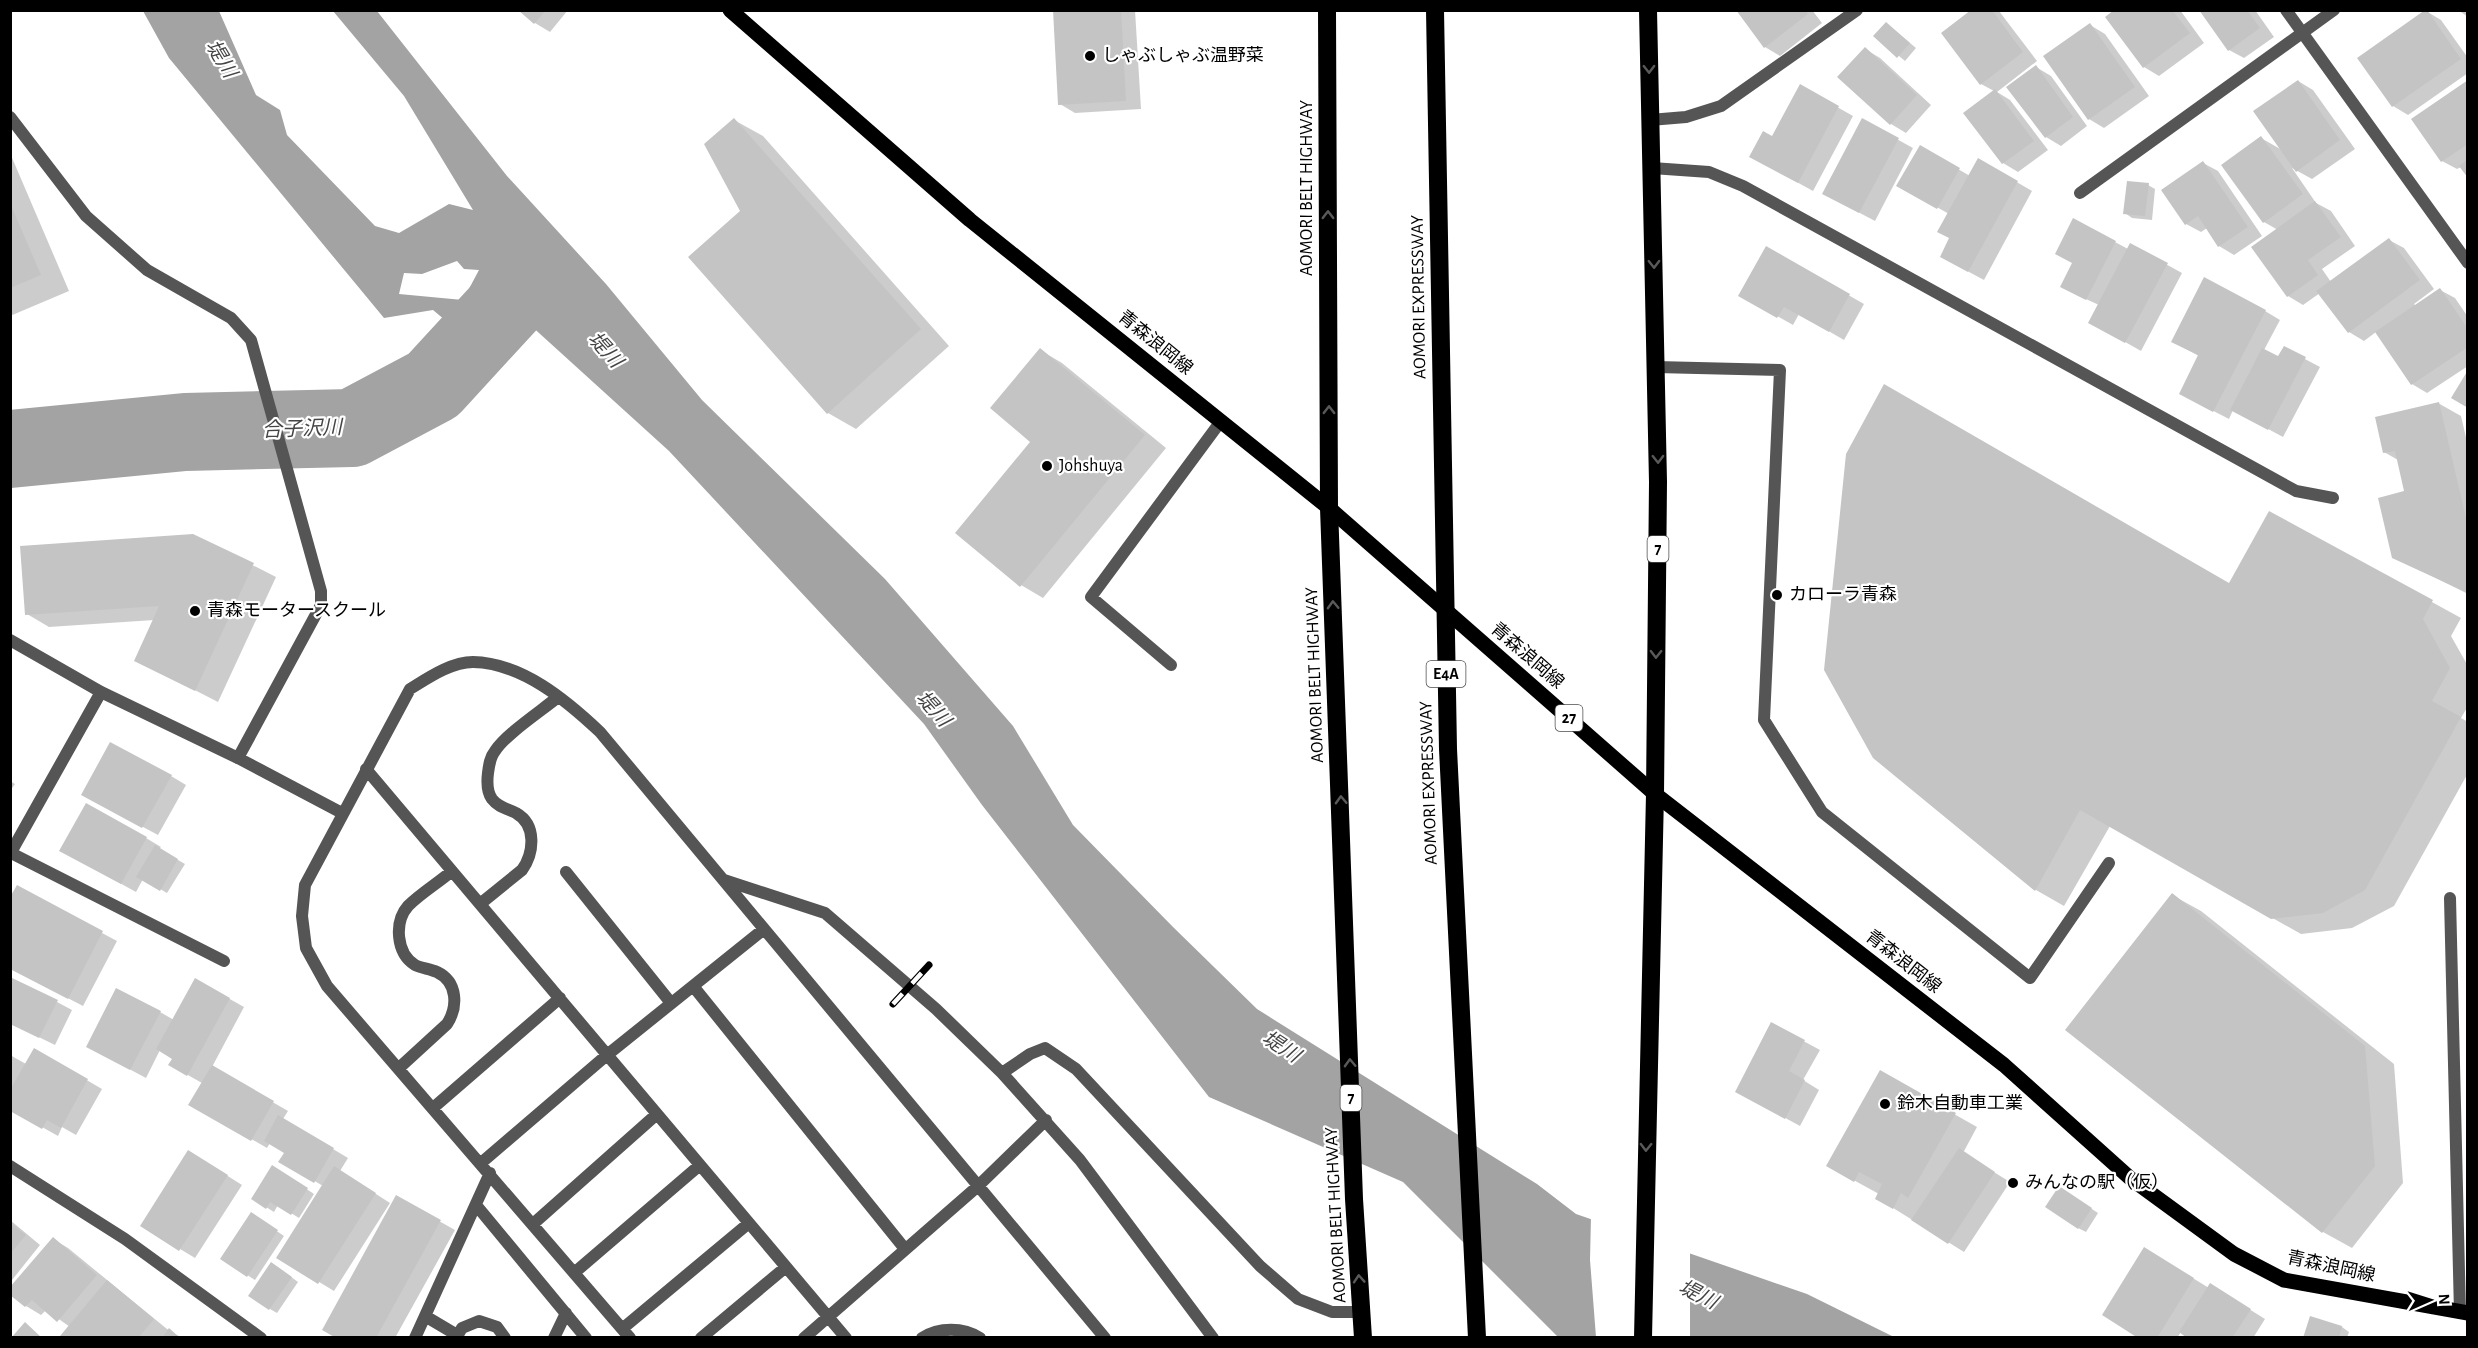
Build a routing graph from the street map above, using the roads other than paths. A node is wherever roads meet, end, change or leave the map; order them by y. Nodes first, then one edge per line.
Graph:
1 (730, 10) edge
2 (1327, 10) edge
3 (1435, 10) edge
4 (1648, 10) edge
5 (1857, 10) edge
6 (2286, 10) edge
7 (2334, 10) edge
8 (2302, 34) junction
9 (10, 117) edge
10 (1650, 120) junction
11 (1652, 168) junction
12 (2080, 193) dead end
13 (2468, 263) edge
14 (1656, 367) junction
15 (1221, 421) junction
16 (2333, 498) dead end
17 (1329, 508) junction
18 (10, 640) edge
19 (1171, 665) dead end
20 (101, 692) junction
21 (558, 697) junction
22 (238, 758) junction
23 (366, 769) junction
24 (1655, 794) junction
25 (342, 813) junction
26 (11, 853) edge
27 (2109, 863) dead end
28 (452, 872) junction
29 (566, 872) dead end
30 (722, 879) junction
31 (2450, 898) dead end
32 (480, 904) junction
33 (764, 929) junction
34 (224, 961) dead end
35 (693, 986) junction
36 (560, 998) junction
37 (671, 1003) junction
38 (607, 1055) junction
39 (399, 1068) junction
40 (1002, 1073) junction
41 (433, 1108) junction
42 (657, 1114) junction
43 (1046, 1120) junction
44 (481, 1163) junction
45 (700, 1165) junction
46 (10, 1166) edge
47 (490, 1173) junction
48 (977, 1186) junction
49 (476, 1205) junction
50 (749, 1223) junction
51 (533, 1224) junction
52 (905, 1249) junction
53 (786, 1267) junction
54 (574, 1273) junction
55 (1362, 1312) junction
56 (566, 1313) junction
57 (2464, 1313) edge
58 (425, 1316) junction
59 (828, 1316) junction
60 (626, 1333) edge
61 (456, 1336) edge
62 (261, 1338) edge
63 (416, 1338) edge
64 (505, 1338) edge
65 (554, 1338) edge
66 (586, 1338) edge
67 (701, 1338) edge
68 (804, 1338) edge
69 (846, 1338) edge
70 (922, 1338) edge
71 (980, 1338) edge
72 (1105, 1338) edge
73 (1213, 1338) edge
74 (1363, 1338) edge
75 (1478, 1338) edge
76 (1643, 1338) edge

1 - 15 main road, 青森浪岡線 / 27
17 -> 2 highway, AOMORI BELT HIGHWAY / 7
3 - 75 highway, AOMORI EXPRESSWAY / E4A
4 -> 10 highway, 7
5 - 10 street
6 - 8 street
7 - 8 street
8 - 12 street
8 - 13 street
9 - 22 street
10 - 11 highway, 7
11 -> 14 highway, 7
11 - 16 street
14 -> 24 highway, 7
14 - 27 street
15 - 17 main road, 青森浪岡線 / 27
15 - 19 street
17 - 24 main road, 青森浪岡線 / 27
55 -> 17 highway, AOMORI BELT HIGHWAY / 7
18 - 20 street
20 - 22 street
20 - 26 street
21 - 23 street
21 - 30 street
21 - 32 street
22 - 25 street
23 - 25 street
23 - 28 street
24 - 57 main road, 青森浪岡線 / 27
24 -> 76 highway, 7
25 - 39 street
26 - 34 street
28 - 32 street
28 - 39 street
29 - 37 street
30 - 33 street
30 - 40 street
31 - 57 street
32 - 36 street
33 - 35 street
33 - 48 street
35 - 37 street
35 - 52 street
36 - 38 street
36 - 41 street
37 - 38 street
38 - 42 street
38 - 44 street
39 - 41 street
40 - 43 street
40 - 55 street
41 - 44 street
42 - 45 street
42 - 51 street
43 - 48 street
43 - 73 street
44 - 47 street
45 - 50 street
45 - 54 street
46 - 62 street
47 - 49 street
47 - 51 street
48 - 52 street
48 - 72 street
49 - 56 street
49 - 58 street
50 - 53 street
50 - 60 street
51 - 54 street
52 - 59 street
53 - 59 street
53 - 67 street
54 - 60 street
55 - 74 highway, AOMORI BELT HIGHWAY / 7
56 - 65 street
56 - 66 street
58 - 61 street
58 - 63 street
59 - 68 street
59 - 69 street
61 - 64 street
70 - 71 street

